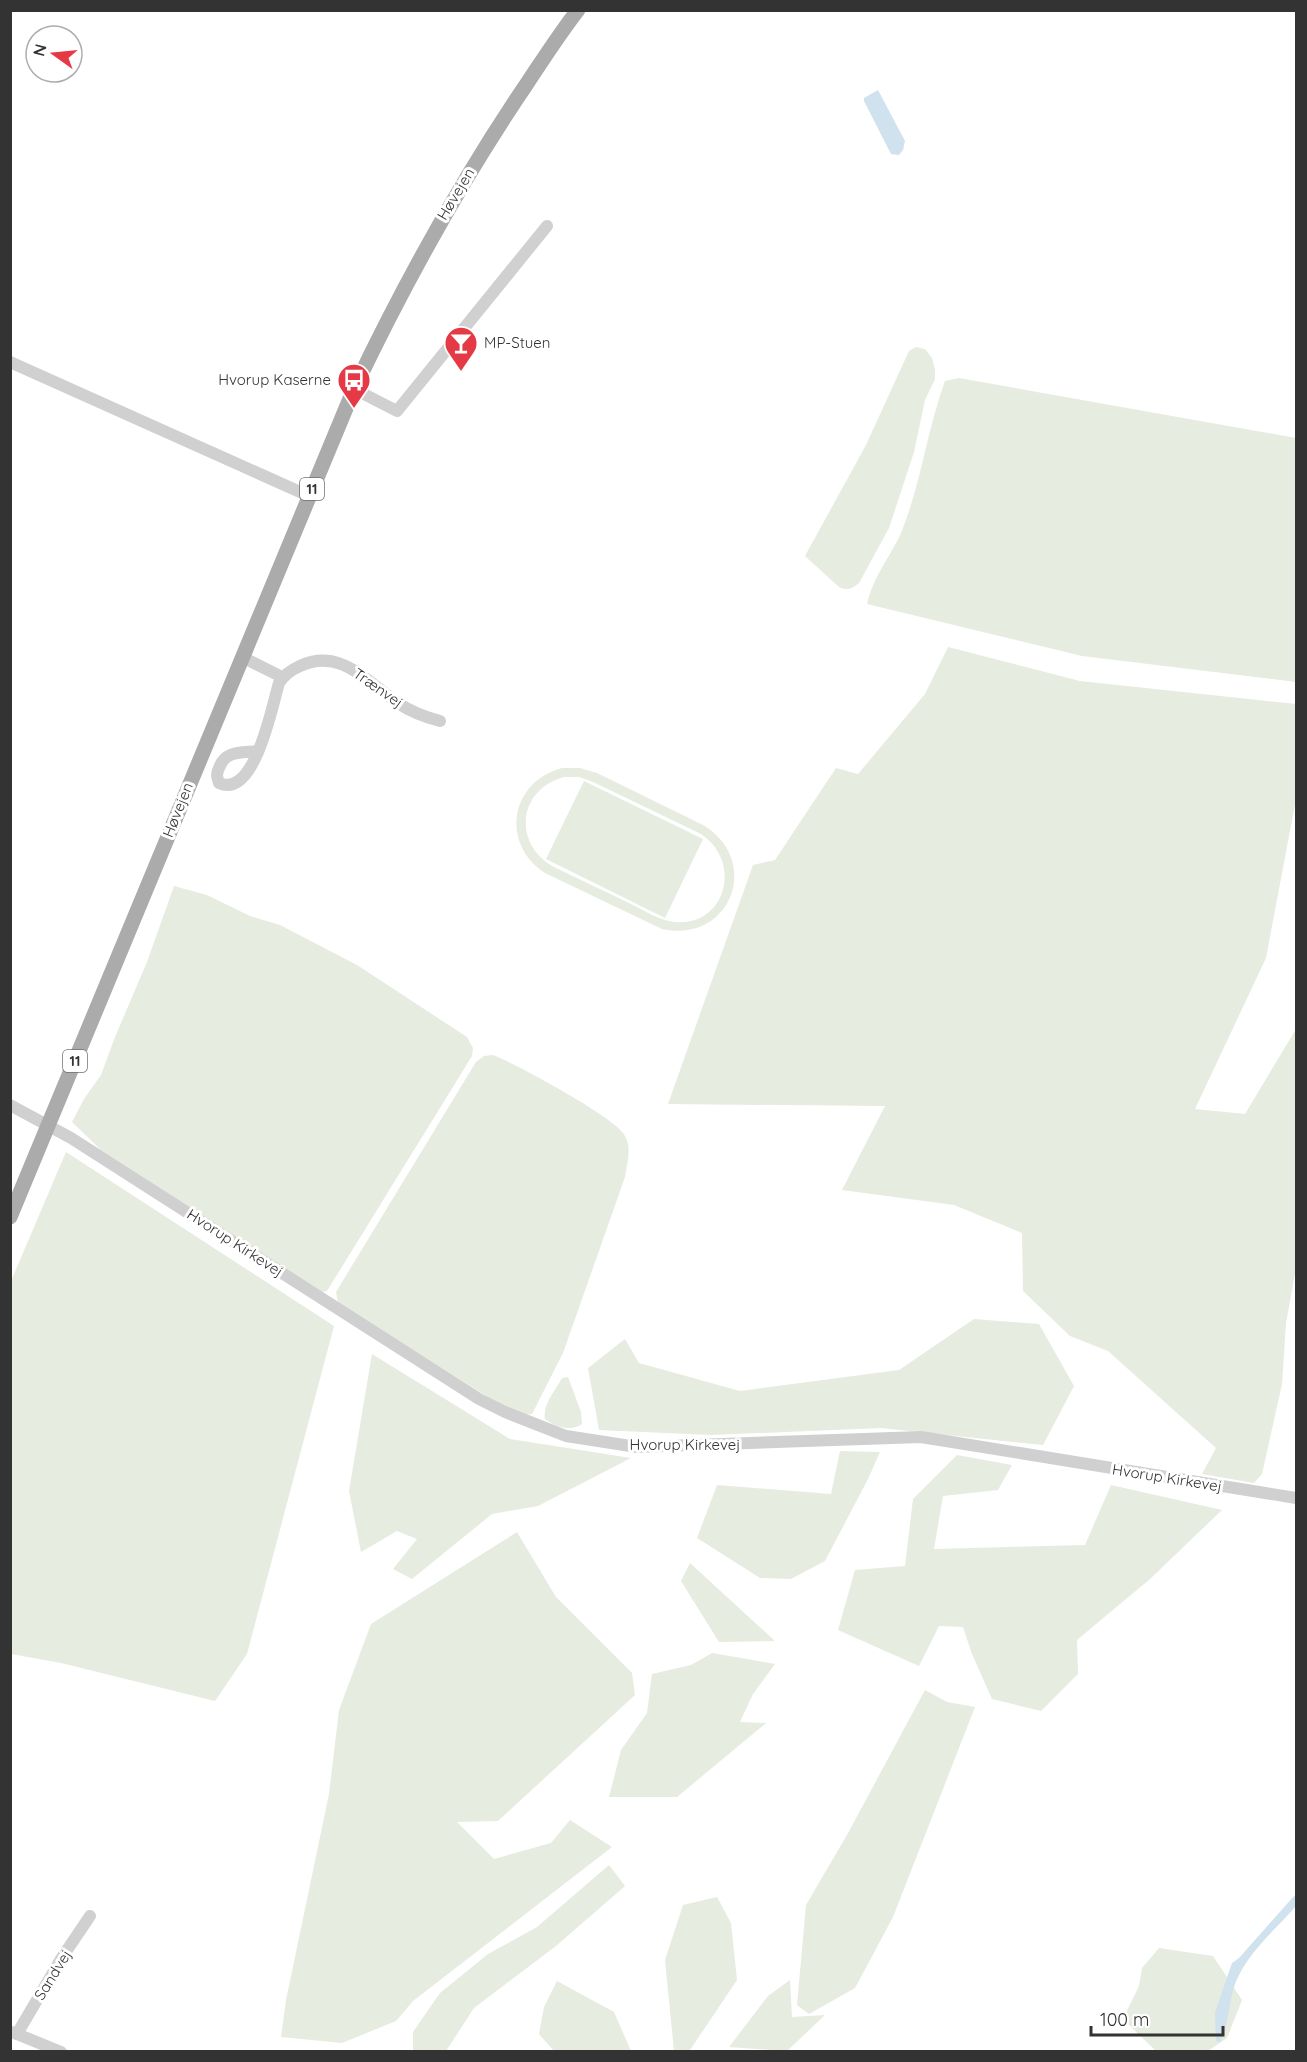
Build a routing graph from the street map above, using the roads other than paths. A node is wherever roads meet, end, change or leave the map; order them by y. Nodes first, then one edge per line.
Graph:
1 (578, 10) edge
2 (547, 226) dead end
3 (10, 362) edge
4 (354, 389) junction
5 (309, 496) junction
6 (242, 657) junction
7 (282, 677) junction
8 (440, 721) dead end
9 (258, 752) dead end
10 (10, 1105) edge
11 (49, 1125) junction
12 (10, 1218) edge
13 (1296, 1498) edge
14 (90, 1916) dead end
15 (14, 2033) edge
16 (61, 2052) edge

1 - 4 main road, Høvejen / 11
2 - 4 street
3 - 5 street
4 - 5 main road, Høvejen / 11
5 - 6 main road, Høvejen / 11
6 - 7 street
6 - 11 main road, Høvejen / 11
7 - 8 street, Trænvej
7 - 9 street
10 - 11 street
11 - 12 main road, Høvejen / 11
11 - 13 street, Hvorup Kirkevej
14 - 15 street, Sandvej
15 - 16 street

